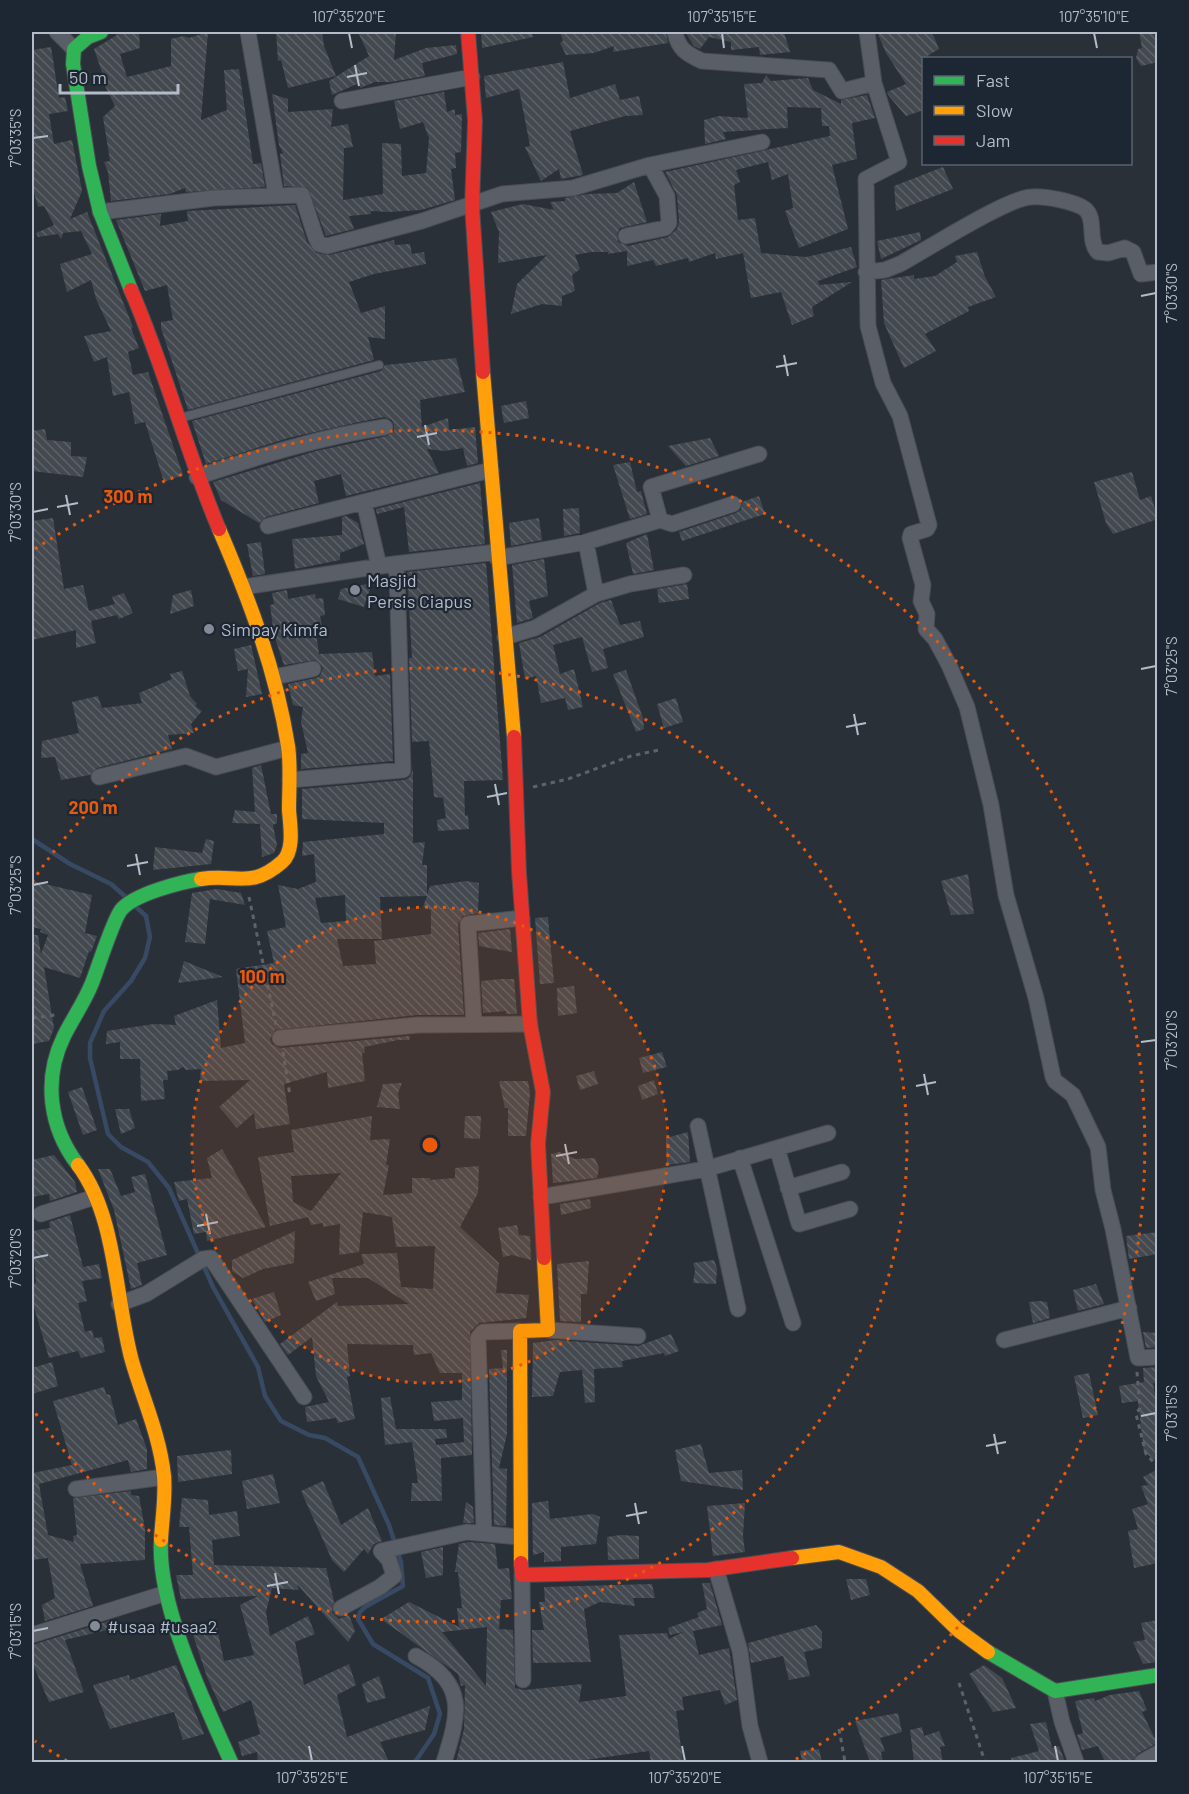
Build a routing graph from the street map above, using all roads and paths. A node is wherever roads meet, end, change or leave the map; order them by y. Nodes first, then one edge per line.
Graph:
1 (57, 32) edge
2 (101, 32) edge
3 (248, 32) edge
4 (468, 32) edge
5 (675, 32) edge
6 (867, 32) edge
7 (74, 49) junction
8 (471, 77) junction
9 (874, 83) junction
10 (342, 101) dead end
11 (762, 142) dead end
12 (650, 165) junction
13 (276, 195) junction
14 (472, 206) junction
15 (100, 212) junction
16 (626, 237) dead end
17 (866, 272) junction
18 (1158, 272) edge
19 (379, 365) dead end
20 (179, 419) junction
21 (385, 427) dead end
22 (759, 454) dead end
23 (491, 470) junction
24 (197, 477) junction
25 (364, 502) junction
26 (734, 504) dead end
27 (660, 520) junction
28 (268, 526) dead end
29 (586, 542) junction
30 (497, 555) junction
31 (387, 565) junction
32 (684, 575) dead end
33 (244, 587) junction
34 (596, 594) junction
35 (505, 637) junction
36 (313, 669) dead end
37 (274, 677) junction
38 (288, 748) junction
39 (659, 750) dead end
40 (99, 777) dead end
41 (290, 780) junction
42 (516, 789) junction
43 (245, 880) junction
44 (522, 918) junction
45 (474, 1024) junction
46 (530, 1024) junction
47 (280, 1038) junction
48 (290, 1096) dead end
49 (698, 1126) dead end
50 (828, 1133) dead end
51 (777, 1148) junction
52 (740, 1158) junction
53 (706, 1169) junction
54 (842, 1172) dead end
55 (788, 1188) junction
56 (95, 1197) junction
57 (541, 1197) junction
58 (850, 1209) dead end
59 (41, 1214) dead end
60 (119, 1305) junction
61 (738, 1308) dead end
62 (1129, 1308) junction
63 (793, 1323) dead end
64 (549, 1330) junction
65 (520, 1331) junction
66 (638, 1336) dead end
67 (1004, 1340) dead end
68 (1158, 1356) edge
69 (1138, 1358) junction
70 (304, 1397) dead end
71 (1158, 1467) edge
72 (164, 1477) junction
73 (75, 1490) dead end
74 (483, 1532) junction
75 (519, 1537) junction
76 (716, 1569) junction
77 (522, 1575) junction
78 (166, 1593) junction
79 (341, 1608) dead end
80 (32, 1635) edge
81 (416, 1656) dead end
82 (523, 1680) dead end
83 (1156, 1680) edge
84 (959, 1683) dead end
85 (1055, 1691) junction
86 (839, 1729) dead end
87 (1158, 1753) edge
88 (231, 1762) edge
89 (444, 1762) edge
90 (760, 1762) edge
91 (845, 1762) edge
92 (985, 1762) edge
93 (1076, 1762) edge
94 (1142, 1762) edge

1 - 7 street
2 - 7 street
3 - 13 street
4 - 8 street
5 - 9 street
6 - 9 street
7 - 15 street
8 - 10 street
8 - 14 street
9 - 17 street
11 - 12 street
12 - 14 street
12 - 16 street
13 - 14 street
13 - 15 street
14 - 23 street
15 - 20 street
17 - 18 street
17 - 62 street
19 - 20 lane
20 - 24 street
21 - 24 street
22 - 27 street
23 - 25 street
23 - 30 street
24 - 33 street
25 - 28 street
25 - 31 street
26 - 27 street
27 - 29 street
29 - 30 street
29 - 34 street
30 - 31 street
30 - 35 street
31 - 33 street
31 - 41 street
32 - 34 street
33 - 37 street
34 - 35 street
35 - 42 street
36 - 37 street
37 - 38 street
38 - 40 street
38 - 41 street
39 - 42 path
41 - 43 street
42 - 44 street
43 - 47 path
43 - 56 street
44 - 45 street
44 - 46 street
45 - 46 street
45 - 47 street
46 - 57 street
47 - 48 path
49 - 53 street
50 - 51 street
51 - 52 street
51 - 55 street
52 - 53 street
52 - 63 street
53 - 57 street
53 - 61 street
54 - 55 street
55 - 58 street
56 - 59 street
56 - 60 street
57 - 64 street
60 - 70 street
60 - 72 street
62 - 67 street
62 - 69 street
64 - 65 street
64 - 66 street
65 - 74 street
65 - 75 street
68 - 69 street
69 - 71 path
72 - 73 street
72 - 78 street
74 - 75 street
74 - 79 street
75 - 77 street
76 - 77 street
76 - 85 street
76 - 90 street
77 - 82 street
78 - 80 street
78 - 88 street
81 - 89 street
83 - 85 street
84 - 92 path
85 - 93 street
86 - 91 path
87 - 94 street

